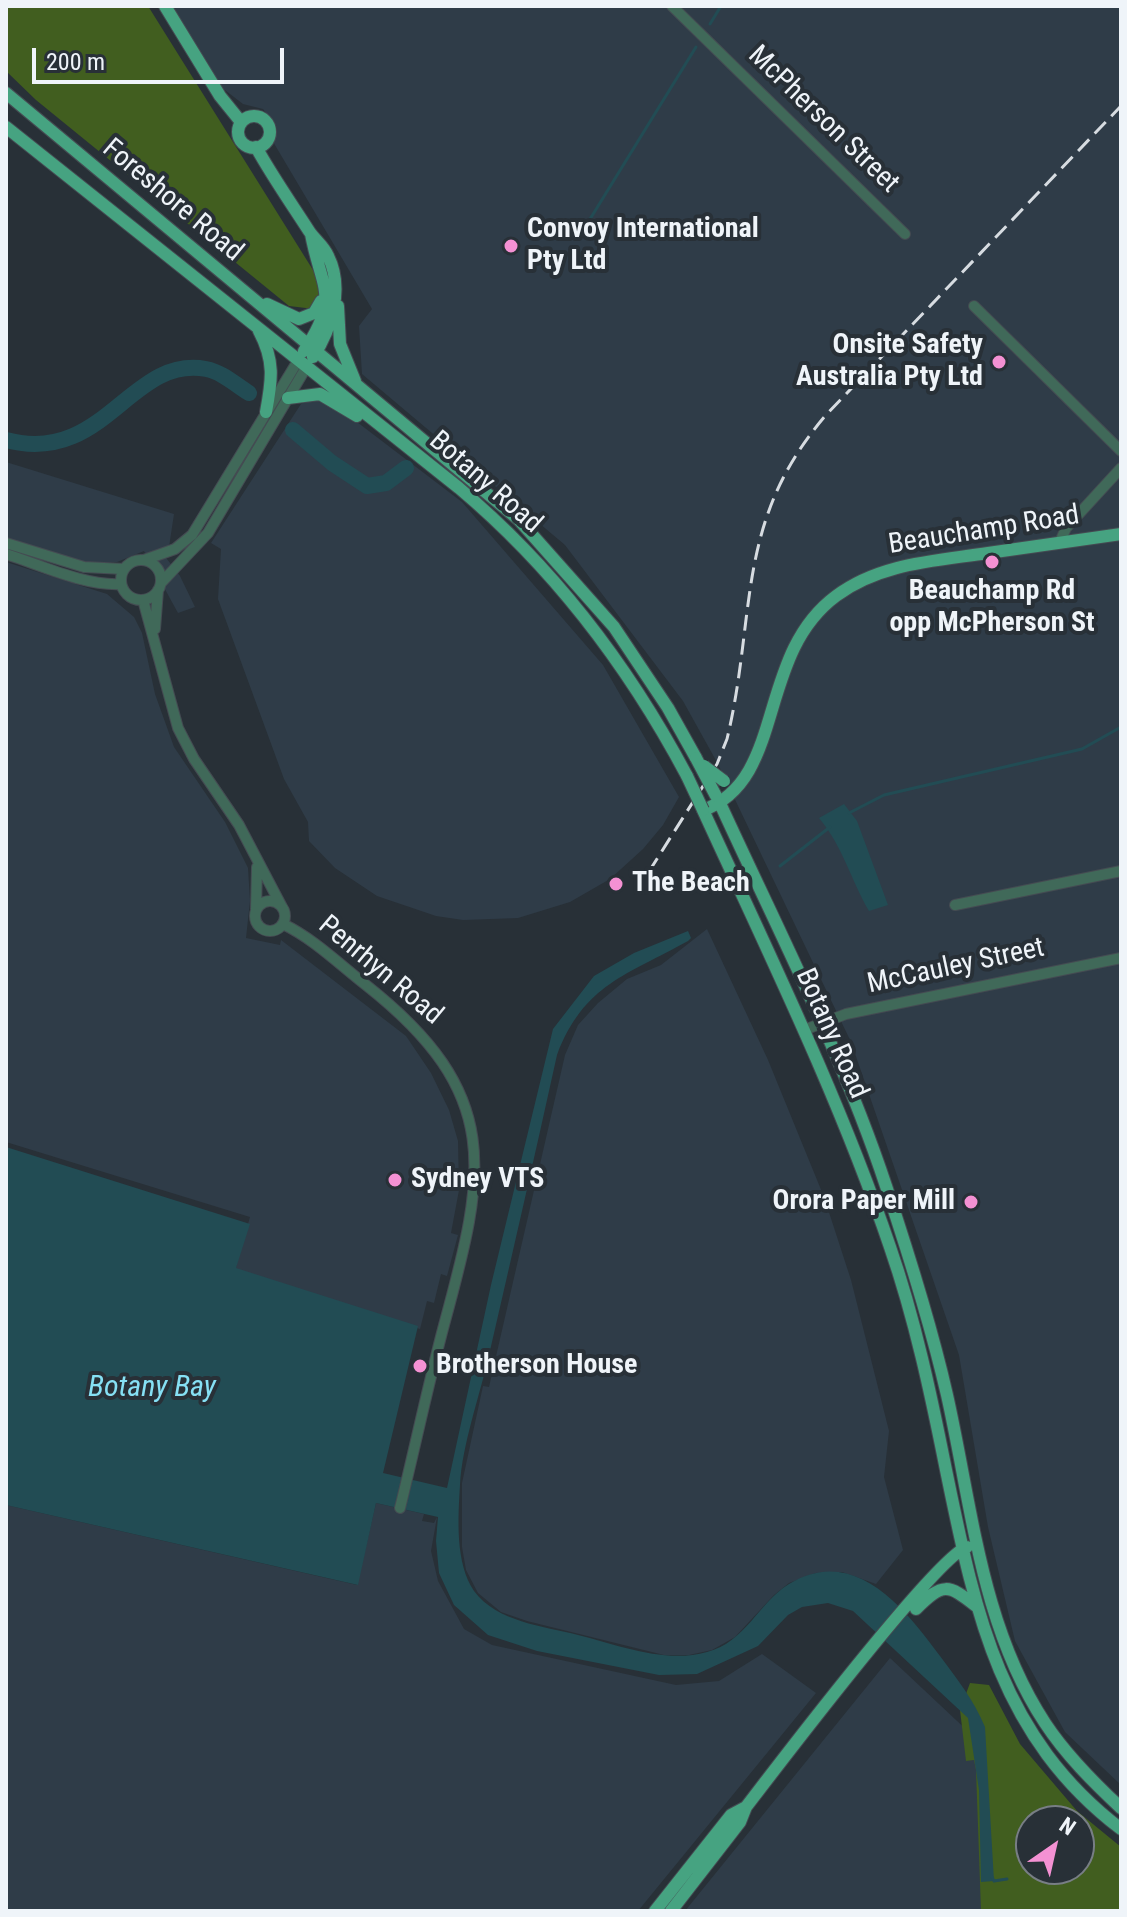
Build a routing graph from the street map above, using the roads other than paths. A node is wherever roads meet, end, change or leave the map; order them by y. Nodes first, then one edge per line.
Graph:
1 (165, 6) edge
2 (672, 6) edge
3 (6, 93) edge
4 (245, 119) junction
5 (6, 127) edge
6 (260, 145) junction
7 (311, 234) junction
8 (905, 234) dead end
9 (321, 266) junction
10 (336, 290) junction
11 (243, 291) junction
12 (974, 306) dead end
13 (257, 327) junction
14 (312, 349) junction
15 (303, 363) junction
16 (356, 384) junction
17 (288, 398) junction
18 (266, 412) junction
19 (404, 445) junction
20 (1121, 451) edge
21 (1121, 468) edge
22 (1121, 534) edge
23 (195, 540) junction
24 (1060, 542) junction
25 (6, 543) edge
26 (6, 554) edge
27 (144, 560) junction
28 (124, 569) junction
29 (84, 573) junction
30 (121, 584) junction
31 (160, 586) junction
32 (143, 600) junction
33 (154, 639) junction
34 (761, 740) junction
35 (696, 758) junction
36 (711, 806) junction
37 (257, 861) junction
38 (1121, 871) edge
39 (955, 905) dead end
40 (282, 907) junction
41 (256, 909) junction
42 (283, 924) junction
43 (1121, 958) edge
44 (820, 1023) junction
45 (804, 1030) junction
46 (400, 1508) dead end
47 (978, 1546) junction
48 (962, 1548) junction
49 (976, 1606) junction
50 (908, 1611) junction
51 (1121, 1808) edge
52 (1121, 1829) edge
53 (662, 1910) edge

1 - 4 main road
2 - 8 street, McPherson Street
3 - 11 main road, Foreshore Road
4 - 6 main road
4 - 6 main road
5 - 13 main road, Foreshore Road
6 - 7 main road
7 - 9 main road
7 - 10 main road
9 - 11 main road
9 - 14 main road
10 - 14 main road
10 - 16 main road
11 - 14 main road, Foreshore Road
12 - 20 street
13 - 15 main road, Foreshore Road
13 - 18 main road
14 - 15 main road
14 - 16 main road, Botany Road
15 - 17 street
15 - 18 street
15 - 19 main road, Botany Road
16 - 35 main road, Botany Road
17 - 19 main road
17 - 23 street
18 - 23 street
19 - 36 main road, Botany Road, bridge
21 - 24 street
22 - 24 main road, Beauchamp Road
23 - 27 street
23 - 31 street
24 - 34 main road, Beauchamp Road
25 - 29 street
26 - 29 street
27 - 28 street
27 - 31 street
28 - 29 street
28 - 30 street
29 - 30 street
30 - 32 street
31 - 32 street
31 - 33 street
32 - 33 street, Penrhyn Road
33 - 37 street, Penrhyn Road
34 - 35 main road, bridge
34 - 36 main road, Beauchamp Road
35 - 36 main road, Botany Road, bridge
36 - 44 main road, Botany Road
36 - 45 main road, Botany Road
37 - 40 street, Penrhyn Road
37 - 41 street, Penrhyn Road
38 - 39 street
40 - 41 street, Penrhyn Road
40 - 42 street, Penrhyn Road
41 - 42 street, Penrhyn Road
42 - 46 street, Penrhyn Road
43 - 44 street, McCauley Street
44 - 45 street, McCauley Street
44 - 47 main road, Botany Road
45 - 48 main road, Botany Road
47 - 48 main road
47 - 51 main road, Botany Road
48 - 49 main road, Botany Road
48 - 50 main road
49 - 50 main road
49 - 52 main road, Botany Road
50 - 53 main road

